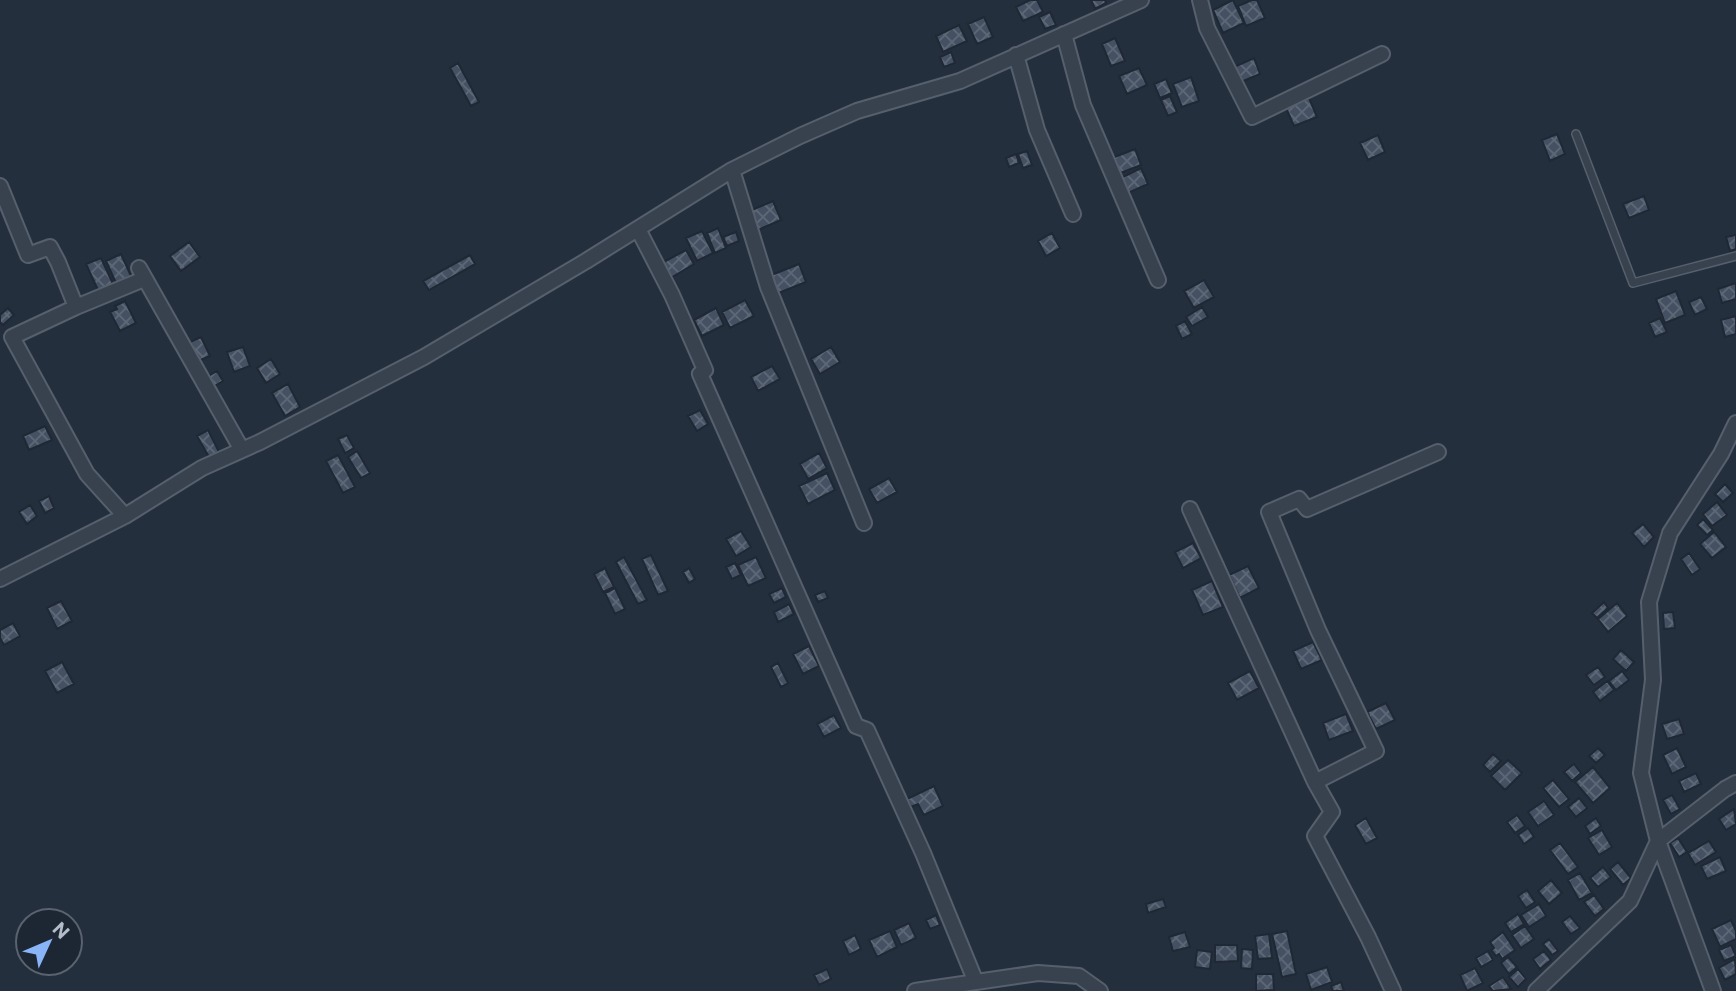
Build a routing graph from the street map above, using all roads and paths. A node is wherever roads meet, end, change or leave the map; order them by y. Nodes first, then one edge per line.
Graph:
1 (1141, 0) edge
2 (1199, 0) edge
3 (1064, 34) junction
4 (1382, 54) dead end
5 (1016, 55) junction
6 (1576, 134) dead end
7 (732, 170) junction
8 (0, 186) edge
9 (1073, 214) dead end
10 (638, 229) junction
11 (1736, 256) edge
12 (1158, 280) dead end
13 (76, 307) junction
14 (1736, 423) edge
15 (242, 450) junction
16 (1438, 452) dead end
17 (1190, 509) dead end
18 (125, 516) junction
19 (864, 523) dead end
20 (0, 579) edge
21 (1315, 782) junction
22 (1736, 783) edge
23 (1658, 841) junction
24 (975, 980) junction
25 (915, 991) edge
26 (1100, 991) edge
27 (1393, 991) edge
28 (1536, 991) edge
29 (1713, 991) edge

1 - 3 street
2 - 4 street
3 - 5 street
3 - 12 street
5 - 7 street
5 - 9 street
6 - 11 lane
7 - 10 street
7 - 19 street
8 - 13 street
10 - 15 street
10 - 24 street
13 - 15 street
13 - 18 street
14 - 23 street
15 - 18 street
16 - 21 street
17 - 21 street
18 - 20 street
21 - 27 street
22 - 23 street
23 - 28 street
23 - 29 street
24 - 25 street
24 - 26 street

